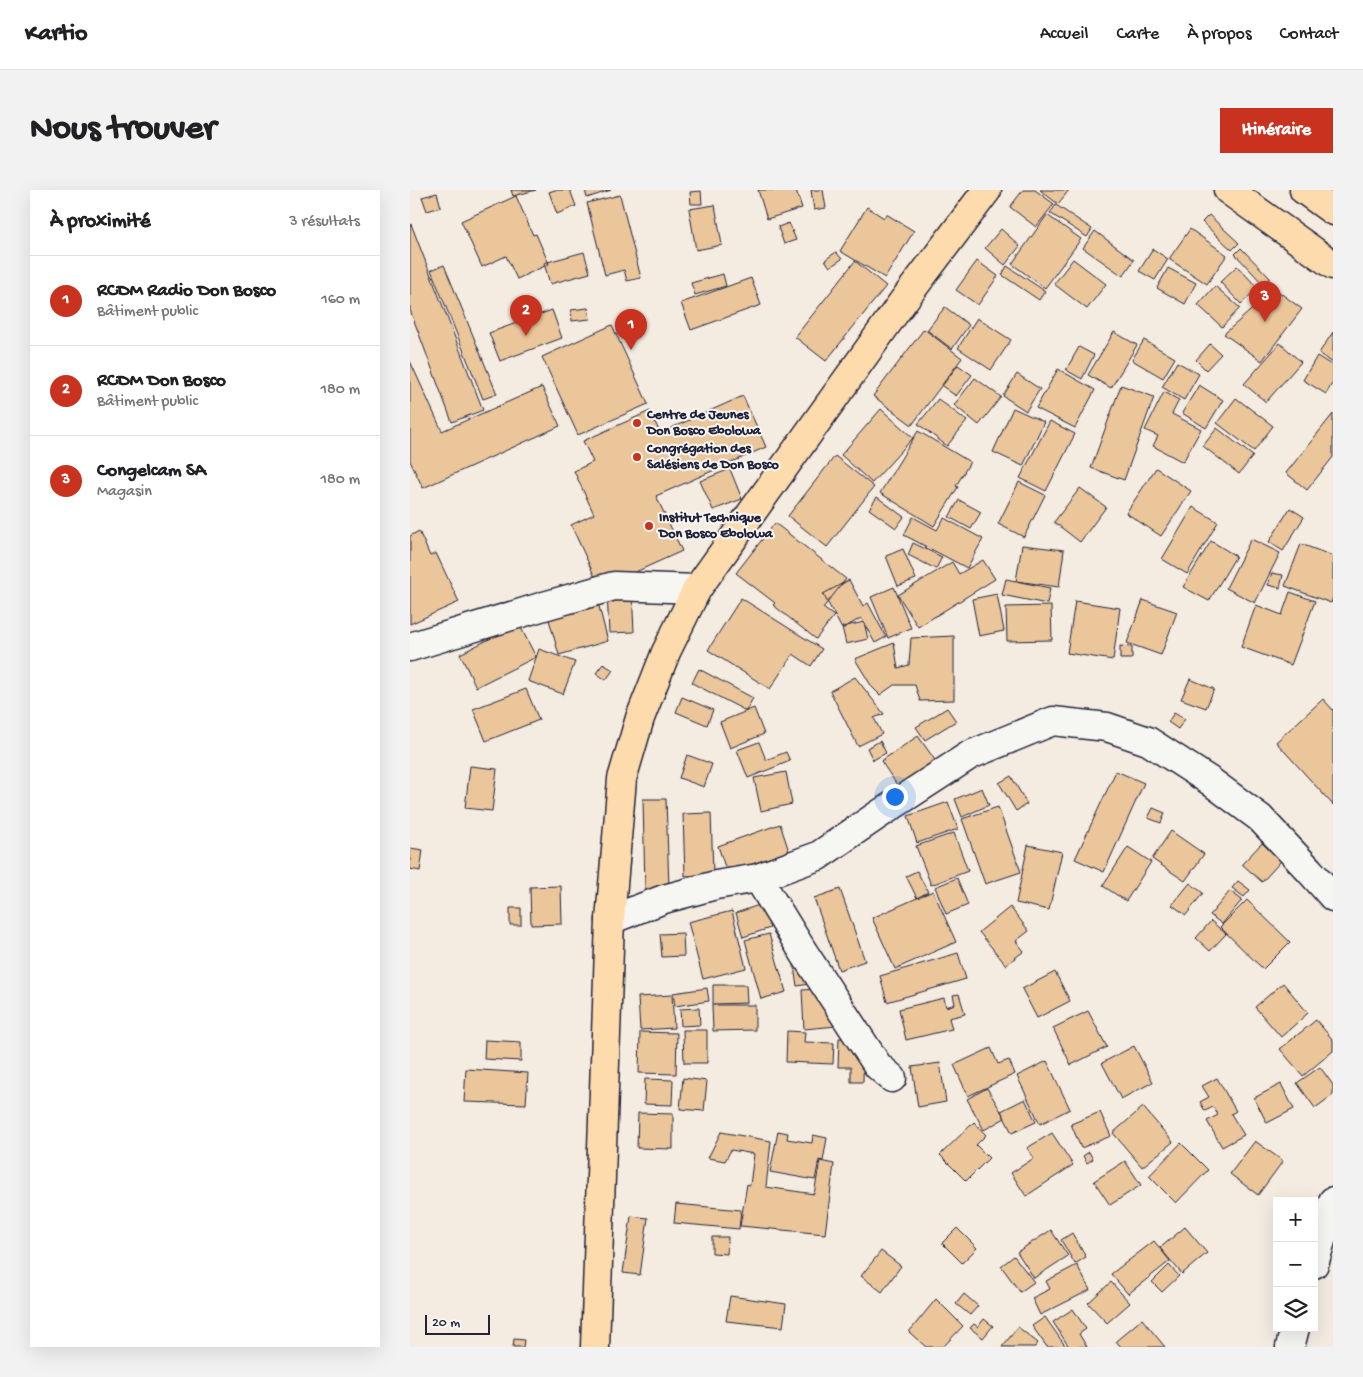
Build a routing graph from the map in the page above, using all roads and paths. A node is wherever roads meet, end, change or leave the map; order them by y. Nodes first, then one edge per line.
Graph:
1 (986, 190) edge
2 (1228, 190) edge
3 (1304, 190) edge
4 (1333, 211) edge
5 (1333, 264) edge
6 (697, 589) junction
7 (410, 647) edge
8 (758, 878) junction
9 (1333, 897) edge
10 (610, 920) junction
11 (892, 1078) dead end
12 (1333, 1201) edge
13 (1318, 1251) edge
14 (1294, 1332) edge
15 (595, 1347) edge
16 (1290, 1347) edge

1 - 6 main road
2 - 5 main road
3 - 4 main road
6 - 7 street
6 - 10 main road
8 - 9 street
8 - 10 street
8 - 11 street
10 - 15 main road
12 - 13 street
14 - 16 street

